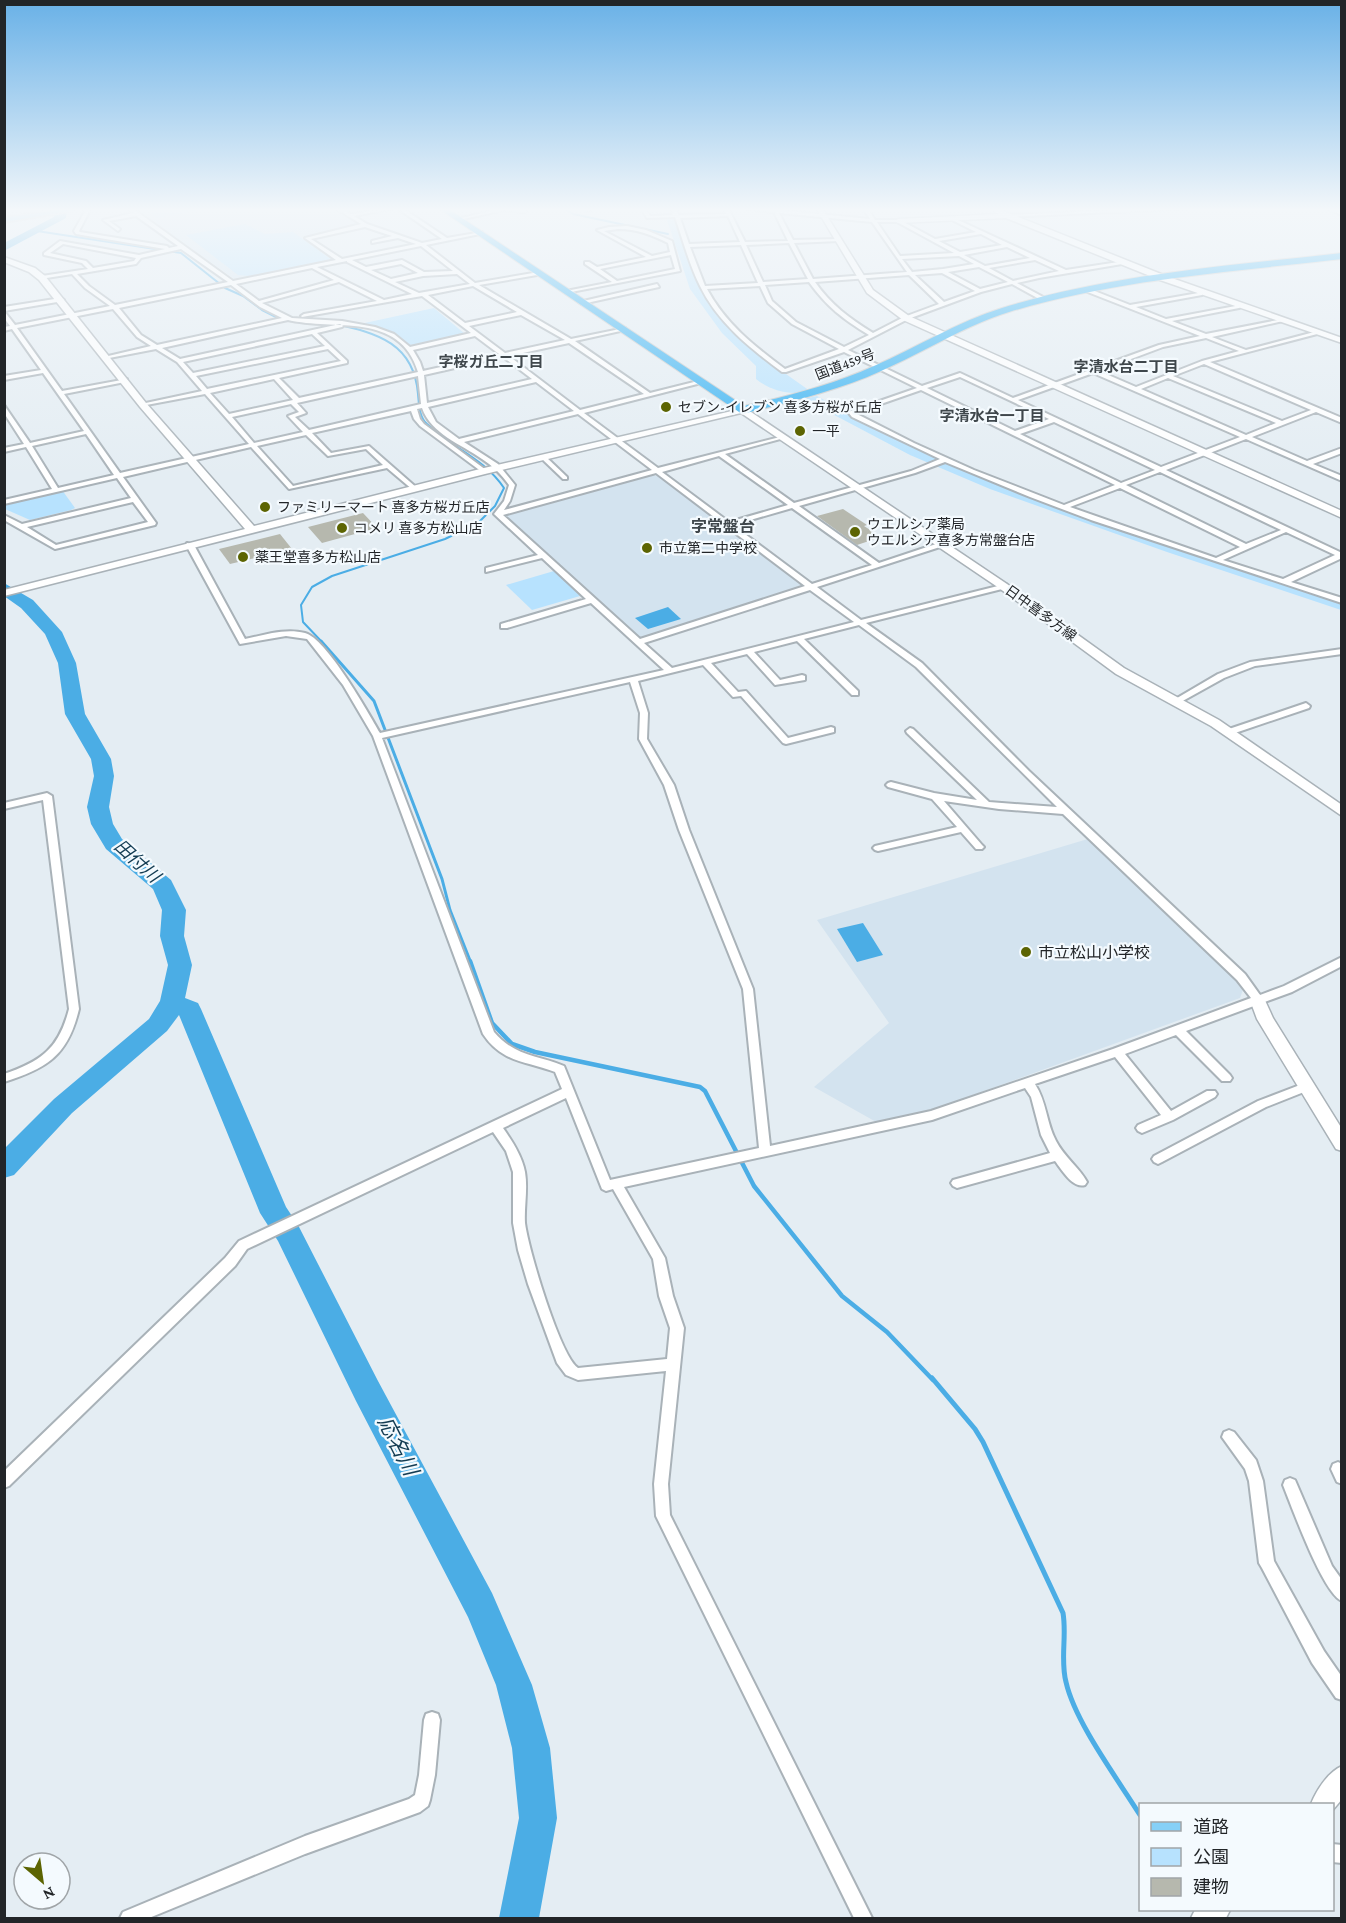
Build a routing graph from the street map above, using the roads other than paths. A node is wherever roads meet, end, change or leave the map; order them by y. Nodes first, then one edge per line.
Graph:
1 (102, 298) edge
2 (166, 298) edge
3 (251, 298) edge
4 (277, 298) edge
5 (375, 298) edge
6 (400, 298) edge
7 (425, 298) edge
8 (497, 298) edge
9 (576, 298) edge
10 (602, 298) edge
11 (710, 298) edge
12 (768, 298) edge
13 (824, 298) edge
14 (877, 298) edge
15 (934, 298) edge
16 (960, 298) edge
17 (1049, 298) edge
18 (1108, 298) edge
19 (1176, 298) edge
20 (1215, 298) edge
21 (1043, 299) joint
22 (61, 300) joint
23 (382, 301) junction
24 (582, 302) junction
25 (258, 303) junction
26 (943, 304) junction
27 (1131, 306) junction
28 (1239, 306) junction
29 (116, 308) junction
30 (4, 311) edge
31 (522, 313) junction
32 (72, 316) junction
33 (906, 318) junction
34 (288, 319) junction
35 (1167, 320) junction
36 (1281, 320) junction
37 (278, 322) junction
38 (464, 325) junction
39 (14, 327) junction
40 (4, 329) edge
41 (623, 329) junction
42 (314, 333) junction
43 (1318, 333) junction
44 (476, 334) junction
45 (873, 335) junction
46 (943, 336) junction
47 (1207, 336) junction
48 (571, 341) junction
49 (1341, 342) edge
50 (328, 347) junction
51 (156, 348) junction
52 (409, 348) junction
53 (843, 350) junction
54 (1244, 351) junction
55 (506, 357) junction
56 (106, 358) junction
57 (179, 361) junction
58 (1204, 362) junction
59 (879, 368) junction
60 (44, 370) junction
61 (1095, 371) junction
62 (421, 374) junction
63 (192, 375) junction
64 (1168, 376) junction
65 (275, 377) junction
66 (4, 378) edge
67 (125, 380) junction
68 (536, 380) junction
69 (702, 382) junction
70 (1055, 386) junction
71 (921, 388) junction
72 (1135, 389) junction
73 (205, 391) junction
74 (61, 393) junction
75 (648, 394) junction
76 (1012, 400) junction
77 (295, 402) junction
78 (143, 405) junction
79 (425, 405) junction
80 (4, 407) edge
81 (412, 408) junction
82 (742, 410) junction
83 (1316, 410) junction
84 (578, 411) junction
85 (227, 417) junction
86 (1053, 420) junction
87 (1341, 421) edge
88 (1282, 423) junction
89 (89, 432) junction
90 (308, 433) junction
91 (1012, 434) junction
92 (782, 437) junction
93 (1246, 437) junction
94 (615, 439) junction
95 (459, 441) junction
96 (29, 445) junction
97 (253, 445) junction
98 (4, 450) edge
99 (1341, 450) edge
100 (1203, 453) junction
101 (720, 454) junction
102 (543, 457) junction
103 (188, 459) junction
104 (944, 460) junction
105 (1307, 464) junction
106 (387, 466) junction
107 (499, 468) junction
108 (1160, 470) junction
109 (484, 471) junction
110 (659, 471) junction
111 (119, 476) junction
112 (565, 477) dead end
113 (1341, 479) edge
114 (1119, 485) junction
115 (856, 486) junction
116 (415, 489) junction
117 (56, 490) junction
118 (136, 499) junction
119 (4, 502) edge
120 (792, 505) junction
121 (1064, 507) junction
122 (498, 514) junction
123 (1341, 515) edge
124 (4, 517) edge
125 (728, 524) junction
126 (24, 526) junction
127 (252, 530) junction
128 (1286, 530) junction
129 (942, 544) junction
130 (190, 546) junction
131 (1246, 547) junction
132 (1341, 555) edge
133 (542, 556) junction
134 (1219, 559) junction
135 (877, 565) junction
136 (489, 570) dead end
137 (1284, 582) junction
138 (1003, 586) junction
139 (811, 587) junction
140 (4, 592) edge
141 (591, 600) junction
142 (1341, 601) edge
143 (861, 622) junction
144 (504, 626) dead end
145 (798, 638) junction
146 (638, 642) junction
147 (749, 651) junction
148 (1341, 651) edge
149 (705, 662) junction
150 (670, 671) junction
151 (802, 678) dead end
152 (633, 679) junction
153 (855, 693) dead end
154 (1176, 701) junction
155 (1306, 706) dead end
156 (831, 730) dead end
157 (910, 731) dead end
158 (1229, 732) junction
159 (376, 736) junction
160 (891, 785) dead end
161 (935, 796) junction
162 (986, 804) junction
163 (4, 806) edge
164 (1066, 811) junction
165 (1341, 812) edge
166 (963, 829) junction
167 (979, 847) dead end
168 (878, 848) dead end
169 (1341, 961) edge
170 (1258, 1000) junction
171 (1177, 1029) junction
172 (1117, 1052) junction
173 (4, 1078) edge
174 (1226, 1078) dead end
175 (1027, 1082) junction
176 (1305, 1087) junction
177 (569, 1091) junction
178 (1210, 1094) dead end
179 (1169, 1117) junction
180 (495, 1126) junction
181 (1142, 1128) dead end
182 (1341, 1144) edge
183 (765, 1152) junction
184 (1058, 1155) junction
185 (1158, 1159) dead end
186 (1081, 1182) dead end
187 (957, 1183) dead end
188 (616, 1184) junction
189 (674, 1364) junction
190 (1229, 1437) dead end
191 (4, 1481) edge
192 (1290, 1485) dead end
193 (1341, 1594) edge
194 (1341, 1692) edge
195 (432, 1720) dead end
196 (1341, 1778) edge
197 (1324, 1803) edge
198 (129, 1918) edge
199 (863, 1918) edge

1 - 29 street
2 - 29 street
3 - 25 street
4 - 25 street
5 - 23 street
6 - 23 street
7 - 38 street
8 - 31 street
9 - 24 highway
10 - 24 street
11 - 53 street
12 - 53 street
13 - 45 street
14 - 33 street
15 - 26 street
16 - 26 street
17 - 21 highway, 国道459号
18 - 27 street
19 - 27 street
20 - 28 street
21 - 46 highway, 国道459号
22 - 30 street
22 - 32 street
23 - 34 street
24 - 41 highway
25 - 34 street
26 - 33 street
27 - 35 street
28 - 35 street
28 - 36 street
29 - 32 street
29 - 51 street
30 - 39 street
31 - 38 street
31 - 48 street
32 - 39 street
32 - 56 street
33 - 45 street
33 - 46 street
34 - 37 street
34 - 52 street
35 - 47 street
36 - 43 street
36 - 47 street
37 - 42 street
37 - 51 street
38 - 44 street
39 - 40 street
39 - 60 street
41 - 48 street
41 - 69 highway
42 - 50 street
42 - 57 street
43 - 49 street
43 - 54 street
44 - 52 street
44 - 55 street
45 - 53 street
46 - 59 highway, 国道459号
46 - 70 street
47 - 54 street
47 - 61 street
48 - 55 street
48 - 75 street
50 - 63 street
50 - 65 street
51 - 56 street
51 - 57 street
52 - 62 street
53 - 59 street
54 - 58 street
55 - 62 street
55 - 68 street
56 - 67 street
57 - 63 street
58 - 64 street
58 - 83 street
59 - 71 street
59 - 82 highway, 国道459号
60 - 66 street
60 - 74 street
61 - 70 street
61 - 72 street
62 - 77 street
62 - 79 street
63 - 73 street
64 - 72 street
64 - 88 street
65 - 73 street
65 - 77 street
67 - 74 street
67 - 78 street
68 - 79 street
68 - 84 street
69 - 75 street
69 - 82 highway
70 - 76 street
70 - 100 street
71 - 76 street
71 - 91 street
71 - 104 street
72 - 93 street
73 - 78 street
73 - 85 street
74 - 89 street
75 - 84 street
76 - 86 street
77 - 85 street
77 - 90 street
78 - 103 street
79 - 81 street
79 - 95 street
80 - 96 street
81 - 90 street
81 - 109 street
82 - 92 street, 日中喜多方線
82 - 94 street
83 - 87 street
83 - 88 street
84 - 94 street
84 - 95 street
85 - 97 street
86 - 91 street
86 - 108 street
88 - 93 street
89 - 96 street
89 - 111 street
90 - 97 street
90 - 106 street
91 - 114 street
92 - 101 street
92 - 115 street, 日中喜多方線
93 - 100 street
93 - 105 street
94 - 102 street
94 - 110 street
95 - 107 street
96 - 98 street
96 - 117 street
97 - 103 street
97 - 106 street
99 - 105 street
100 - 108 street
100 - 123 street
101 - 110 street
101 - 120 street
102 - 107 street
102 - 112 street
103 - 111 street
103 - 127 street
104 - 115 street
104 - 121 street
105 - 113 street
106 - 116 street
107 - 109 street
107 - 122 street
108 - 114 street
108 - 128 street
109 - 116 street
110 - 122 street
110 - 125 street
111 - 117 street
111 - 118 street
114 - 121 street
114 - 131 street
115 - 120 street
115 - 129 street, 日中喜多方線
116 - 127 street
117 - 119 street
118 - 126 street
118 - 126 street
120 - 125 street
120 - 135 street
121 - 134 street
122 - 133 street
124 - 126 street
125 - 139 street
127 - 130 street
128 - 131 street
128 - 132 street
129 - 135 street
129 - 138 street, 日中喜多方線
130 - 140 street
130 - 159 street
131 - 134 street
132 - 137 street
133 - 136 street
133 - 141 street
134 - 137 street
135 - 139 street
137 - 142 street
138 - 143 street
138 - 154 street, 日中喜多方線
139 - 143 street
139 - 146 street
141 - 144 street
141 - 146 street
143 - 145 street
143 - 164 street
145 - 147 street
145 - 153 street
146 - 150 street
147 - 149 street
147 - 151 street
148 - 154 street
149 - 150 street
149 - 156 street
150 - 152 street
152 - 159 street
152 - 183 street
154 - 158 street, 日中喜多方線
155 - 158 street
157 - 162 street
158 - 165 street, 日中喜多方線
159 - 177 street
160 - 161 street
161 - 162 street
161 - 166 street
162 - 164 street
163 - 173 street
164 - 170 street
166 - 167 street
166 - 168 street
169 - 170 street
170 - 171 street
170 - 176 street
171 - 172 street
171 - 174 street
172 - 175 street
172 - 179 street
175 - 183 street
175 - 184 street
176 - 182 street
176 - 185 street
177 - 180 street
177 - 188 street
178 - 179 street
179 - 181 street
180 - 189 street
180 - 191 street
183 - 188 street
184 - 186 street
184 - 187 street
188 - 189 street
189 - 199 street
190 - 194 street
192 - 193 street
195 - 198 street
196 - 197 street

